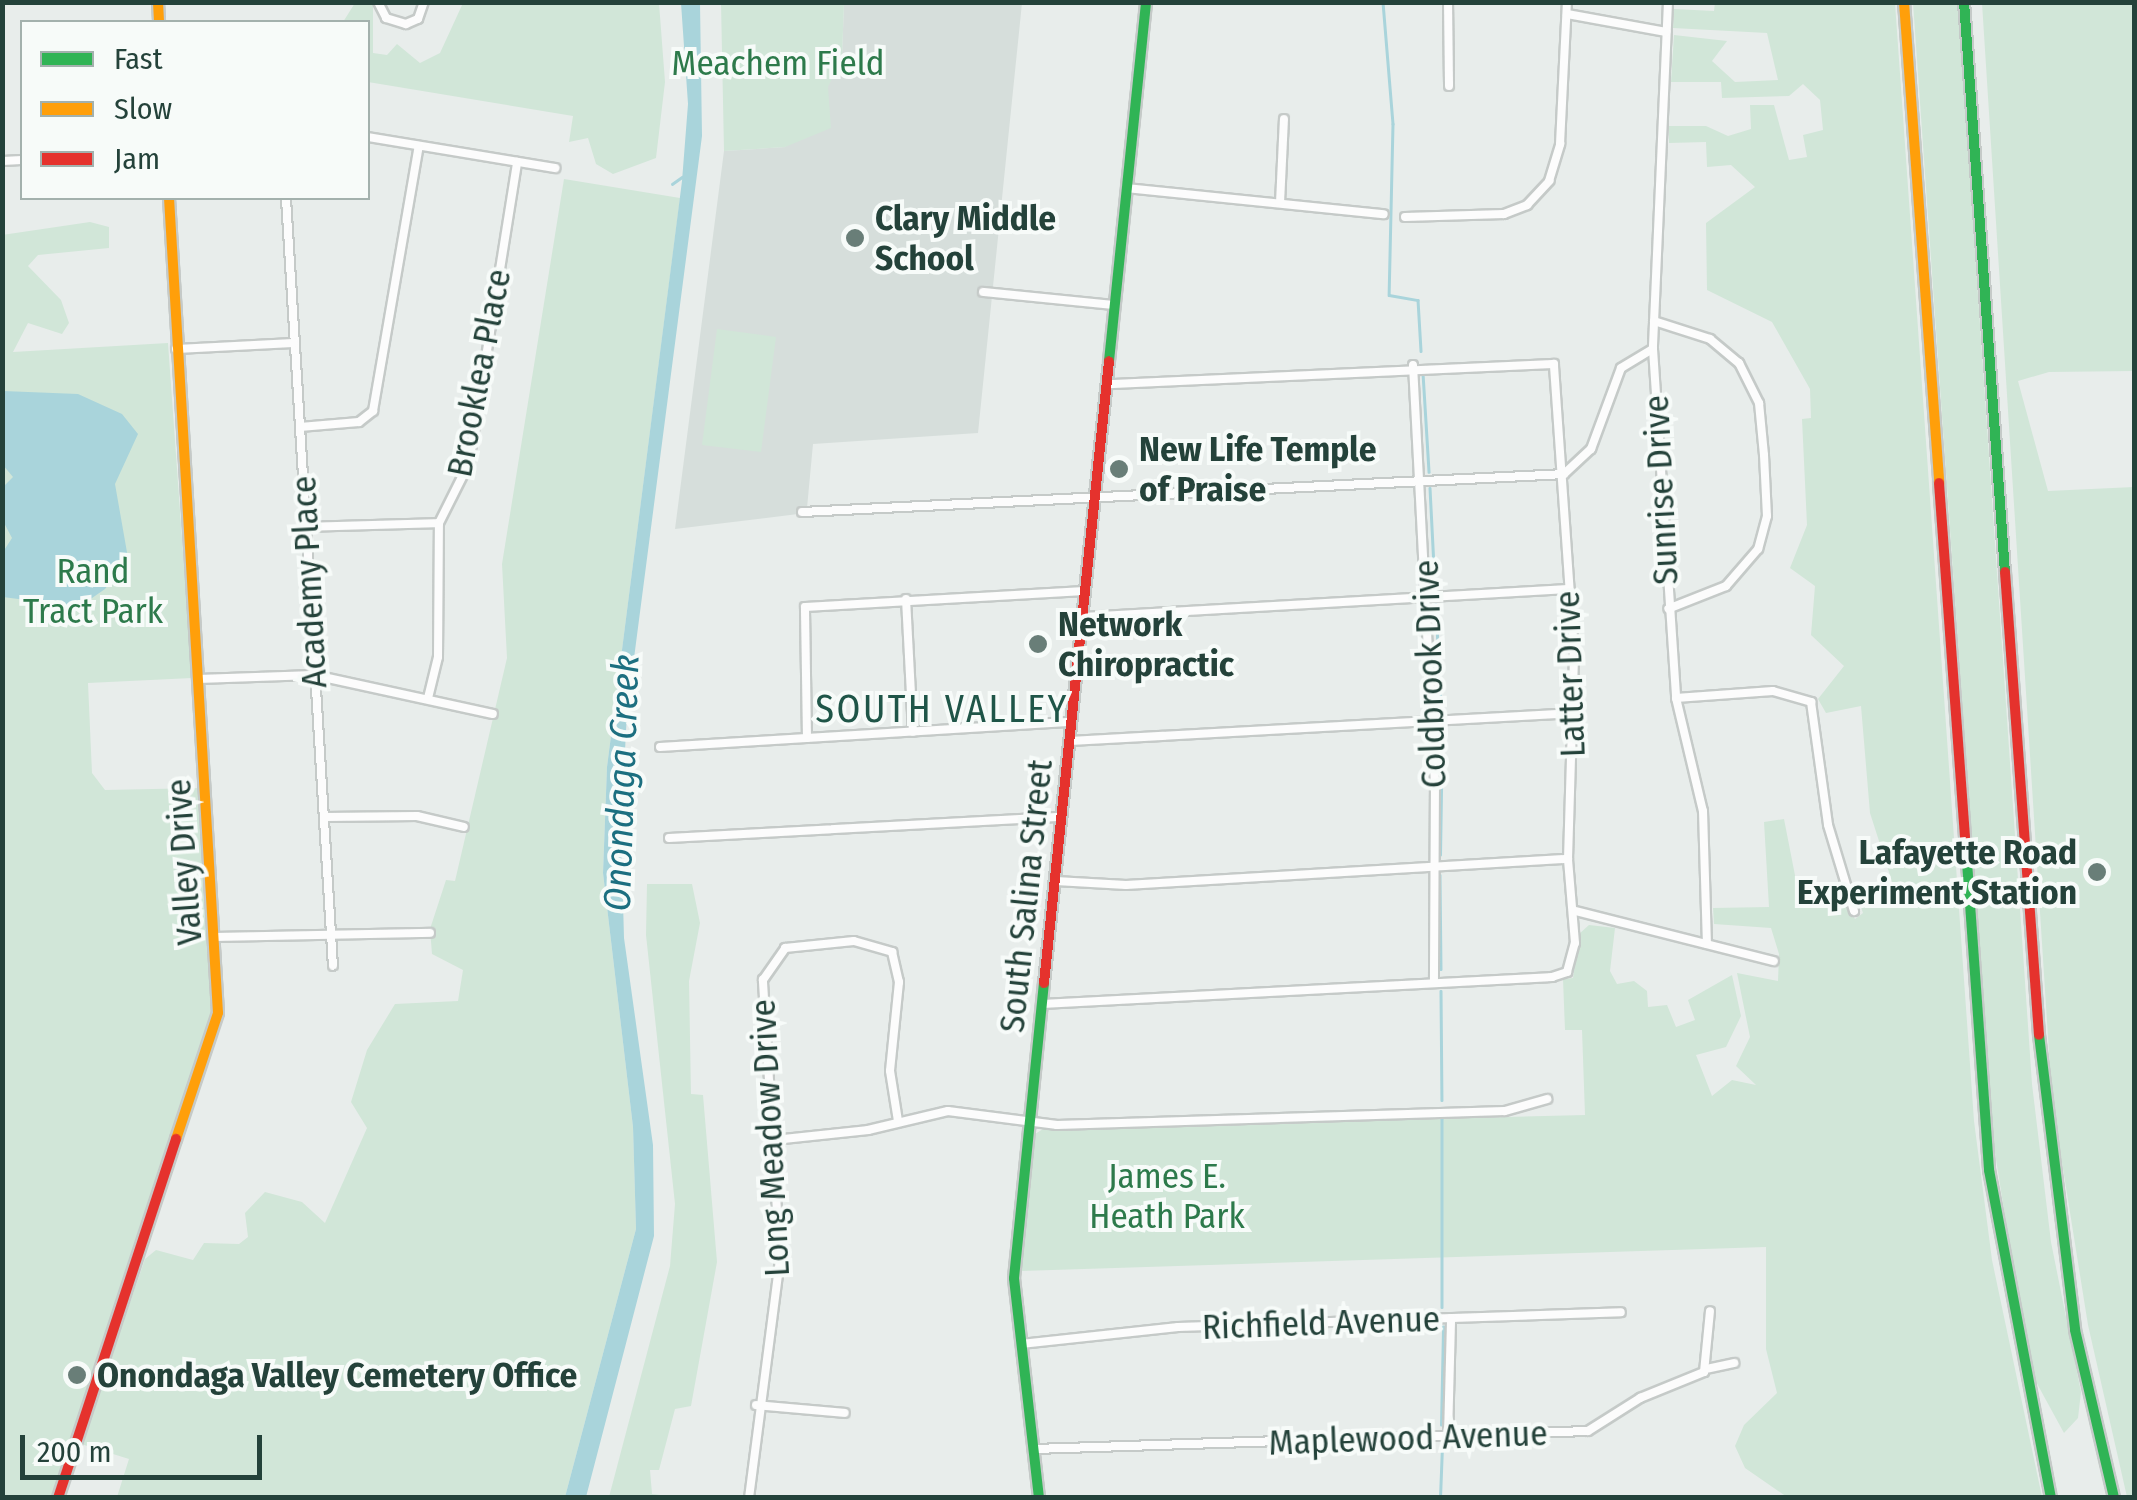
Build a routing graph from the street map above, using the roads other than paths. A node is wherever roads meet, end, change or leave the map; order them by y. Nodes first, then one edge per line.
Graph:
1 (378, 2) edge
2 (424, 2) edge
3 (1146, 2) edge
4 (1448, 2) edge
5 (1568, 2) edge
6 (1668, 2) edge
7 (1904, 2) edge
8 (1964, 2) edge
9 (1567, 14) junction
10 (1666, 32) junction
11 (1449, 86) dead end
12 (1284, 118) dead end
13 (370, 137) edge
14 (418, 146) junction
15 (517, 162) junction
16 (555, 168) dead end
17 (1126, 188) junction
18 (169, 200) edge
19 (286, 200) edge
20 (1280, 203) junction
21 (1384, 214) dead end
22 (1405, 217) dead end
23 (983, 292) dead end
24 (1114, 306) junction
25 (1654, 321) junction
26 (294, 342) junction
27 (1653, 348) junction
28 (176, 349) junction
29 (1413, 365) junction
30 (1106, 384) junction
31 (300, 427) junction
32 (1564, 474) junction
33 (1422, 482) junction
34 (1094, 500) junction
35 (802, 512) dead end
36 (439, 522) junction
37 (306, 527) junction
38 (1568, 589) junction
39 (1086, 591) junction
40 (1428, 598) junction
41 (906, 600) junction
42 (1668, 610) junction
43 (1083, 617) junction
44 (314, 675) junction
45 (198, 679) junction
46 (428, 698) junction
47 (1676, 698) junction
48 (1575, 713) junction
49 (493, 714) dead end
50 (1432, 720) junction
51 (1071, 722) junction
52 (913, 732) junction
53 (807, 738) junction
54 (1070, 741) junction
55 (660, 747) dead end
56 (325, 818) junction
57 (1061, 818) junction
58 (464, 826) dead end
59 (670, 838) dead end
60 (1568, 859) junction
61 (1431, 868) junction
62 (1056, 881) junction
63 (1576, 910) junction
64 (1854, 911) dead end
65 (332, 931) junction
66 (430, 933) dead end
67 (218, 938) junction
68 (1707, 944) junction
69 (1774, 961) dead end
70 (333, 966) dead end
71 (1434, 983) junction
72 (1042, 1004) junction
73 (1546, 1099) dead end
74 (1030, 1118) junction
75 (898, 1122) junction
76 (774, 1140) junction
77 (1710, 1310) dead end
78 (1621, 1312) dead end
79 (1450, 1318) junction
80 (1021, 1344) junction
81 (1734, 1363) dead end
82 (1706, 1369) junction
83 (756, 1406) junction
84 (845, 1413) dead end
85 (1448, 1436) junction
86 (1034, 1449) junction
87 (58, 1498) edge
88 (749, 1498) edge
89 (1039, 1498) edge
90 (2050, 1498) edge
91 (2114, 1498) edge

1 - 2 street
3 - 17 main road, South Salina Street
4 - 11 street
5 - 9 street
6 - 10 street, Sunrise Drive
7 - 90 main road
8 - 91 main road
9 - 10 street
9 - 22 street
10 - 25 street, Sunrise Drive
12 - 20 street
13 - 14 street
14 - 15 street
14 - 31 street
15 - 16 street
15 - 36 street, Brooklea Place
17 - 20 street
17 - 24 main road, South Salina Street
18 - 28 main road, Valley Drive
19 - 26 street, Academy Place
20 - 21 street
23 - 24 street
24 - 30 main road, South Salina Street
25 - 27 street, Sunrise Drive
25 - 42 street
26 - 28 street
26 - 31 street, Academy Place
27 - 32 street
27 - 42 street, Sunrise Drive
28 - 45 main road, Valley Drive
29 - 30 street
29 - 32 street, Latter Drive
29 - 33 street, Coldbrook Drive
30 - 34 main road, South Salina Street
31 - 37 street, Academy Place
32 - 33 street
32 - 38 street, Latter Drive
33 - 34 street
33 - 40 street, Coldbrook Drive
34 - 35 street
34 - 39 main road, South Salina Street
36 - 37 street
36 - 46 street, Brooklea Place
37 - 44 street, Academy Place
38 - 40 street
38 - 48 street, Latter Drive
39 - 41 street
39 - 43 main road, South Salina Street
40 - 43 street
40 - 50 street, Coldbrook Drive
41 - 52 street
41 - 53 street
42 - 47 street, Sunrise Drive
43 - 51 main road, South Salina Street
44 - 45 street
44 - 46 street
44 - 56 street, Academy Place
45 - 67 main road, Valley Drive
46 - 49 street
47 - 64 street
47 - 68 street, Sunrise Drive
48 - 50 street
48 - 60 street, Latter Drive
50 - 54 street
50 - 61 street, Coldbrook Drive
51 - 52 street
51 - 54 main road, South Salina Street
52 - 53 street
53 - 55 street
54 - 57 main road, South Salina Street
56 - 58 street
56 - 65 street, Academy Place
57 - 59 street
57 - 62 main road, South Salina Street
60 - 61 street
60 - 63 street, Latter Drive
61 - 62 street
61 - 71 street, Coldbrook Drive
62 - 72 main road, South Salina Street
63 - 68 street
63 - 71 street, Latter Drive
65 - 66 street
65 - 67 street
65 - 70 street, Academy Place
67 - 87 main road, Valley Drive
68 - 69 street
71 - 72 street
72 - 74 main road, South Salina Street
73 - 74 street
74 - 75 street
74 - 80 main road, South Salina Street
75 - 76 street
75 - 76 street, Long Meadow Drive
76 - 83 street, Long Meadow Drive
77 - 82 street
78 - 79 street, Richfield Avenue
79 - 80 street, Richfield Avenue
79 - 85 street
80 - 86 main road, South Salina Street
81 - 82 street, Maplewood Avenue
82 - 85 street, Maplewood Avenue
83 - 84 street
83 - 88 street, Long Meadow Drive
85 - 86 street, Maplewood Avenue
86 - 89 main road, South Salina Street

